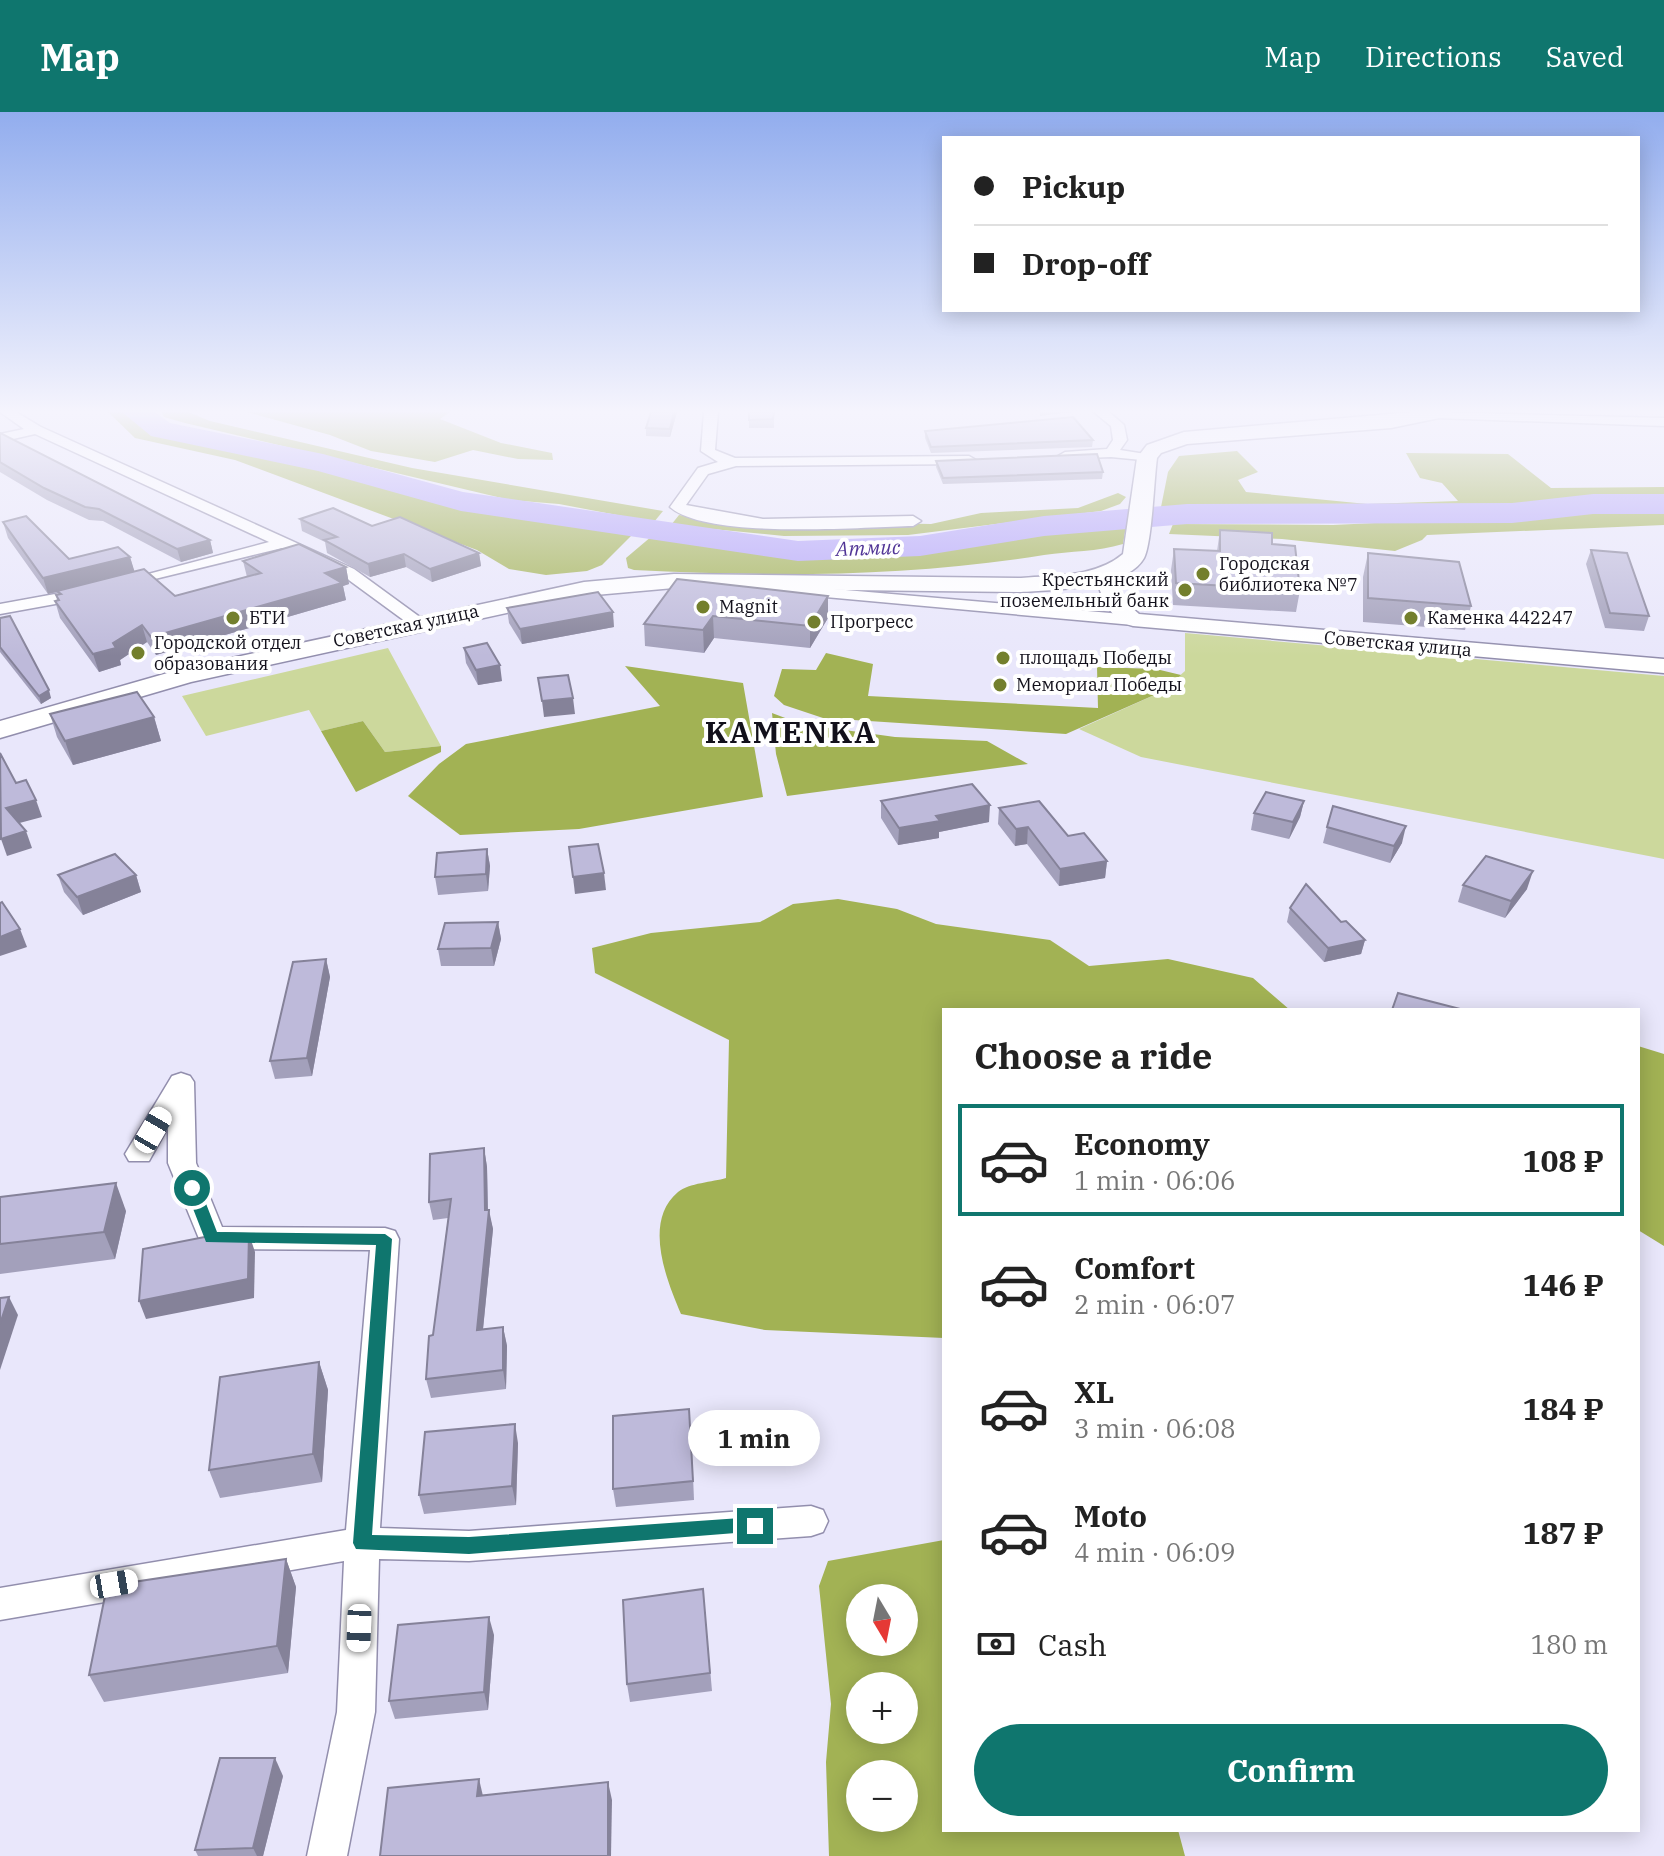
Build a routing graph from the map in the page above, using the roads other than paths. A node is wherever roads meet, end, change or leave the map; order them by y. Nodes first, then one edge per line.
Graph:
1 (178, 493) edge
2 (687, 493) edge
3 (1141, 493) edge
4 (913, 521) dead end
5 (287, 542) junction
6 (1118, 570) junction
7 (726, 584) junction
8 (0, 609) edge
9 (1133, 620) junction
10 (419, 623) junction
11 (1664, 666) edge
12 (0, 730) edge
13 (139, 1154) dead end
14 (811, 1521) dead end
15 (362, 1543) junction
16 (0, 1604) edge
17 (327, 1856) edge

1 - 5 street
2 - 4 street
3 - 6 main road
5 - 8 street
5 - 10 street
6 - 7 main road, Советская улица
6 - 9 street
7 - 9 street, Советская улица
7 - 10 main road, Советская улица
9 - 11 street, Советская улица
10 - 12 main road, Советская улица
13 - 15 street
14 - 15 street
15 - 16 street
15 - 17 street

